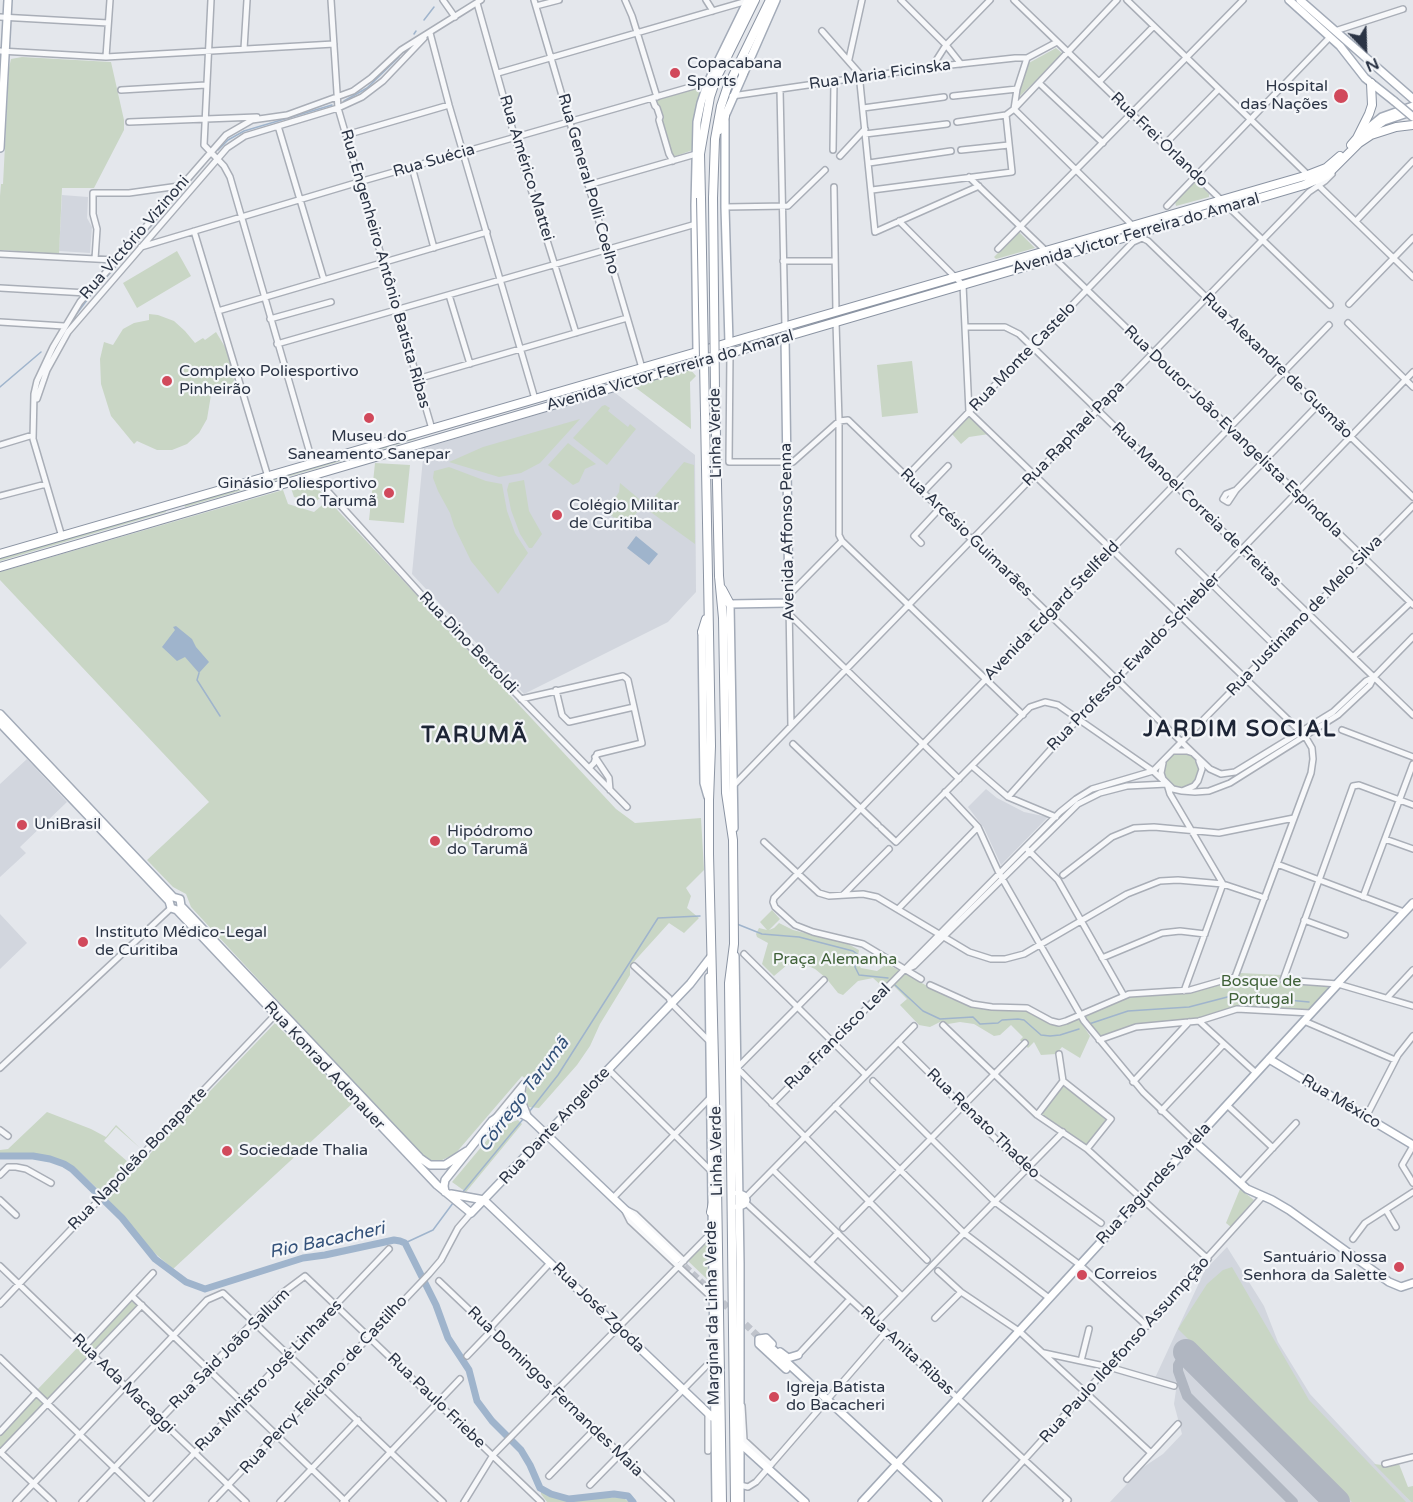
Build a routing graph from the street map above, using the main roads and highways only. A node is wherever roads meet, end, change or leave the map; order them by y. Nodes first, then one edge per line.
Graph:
1 (8, 0) edge
2 (750, 0) edge
3 (770, 0) edge
4 (776, 0) edge
5 (1289, 0) edge
6 (1300, 0) edge
7 (4, 17) edge
8 (1333, 34) junction
9 (748, 45) junction
10 (3, 51) edge
11 (1364, 58) junction
12 (1352, 62) junction
13 (743, 73) junction
14 (1386, 78) junction
15 (1371, 83) junction
16 (2, 85) edge
17 (1412, 104) edge
18 (725, 116) junction
19 (1413, 117) edge
20 (1, 119) edge
21 (1413, 125) edge
22 (715, 139) junction
23 (1358, 140) junction
24 (0, 148) edge
25 (1333, 167) junction
26 (785, 337) junction
27 (729, 343) junction
28 (697, 352) junction
29 (466, 419) junction
30 (452, 423) junction
31 (470, 429) junction
32 (454, 434) junction
33 (182, 502) junction
34 (168, 506) junction
35 (185, 513) junction
36 (171, 517) junction
37 (0, 554) edge
38 (0, 567) edge
39 (720, 581) junction
40 (730, 604) junction
41 (709, 606) junction
42 (702, 632) joint
43 (0, 714) edge
44 (0, 723) edge
45 (709, 800) junction
46 (734, 840) junction
47 (1413, 903) edge
48 (174, 904) junction
49 (734, 944) junction
50 (712, 945) junction
51 (710, 958) junction
52 (690, 984) junction
53 (708, 990) junction
54 (1269, 1059) junction
55 (548, 1135) junction
56 (1194, 1141) junction
57 (1412, 1145) edge
58 (466, 1151) junction
59 (717, 1185) junction
60 (738, 1193) junction
61 (453, 1196) junction
62 (484, 1200) junction
63 (738, 1207) junction
64 (711, 1212) junction
65 (471, 1213) joint
66 (680, 1262) tunnel mouth
67 (740, 1263) junction
68 (1413, 1283) edge
69 (734, 1285) junction
70 (766, 1343) tunnel mouth
71 (807, 1383) junction
72 (710, 1415) road end
73 (742, 1445) dead end
74 (897, 1464) junction
75 (716, 1502) edge
76 (722, 1502) edge
77 (735, 1502) edge
78 (740, 1502) edge
79 (805, 1502) edge
80 (862, 1502) edge
81 (938, 1502) edge

1 - 7 main road
2 - 28 main road
2 - 41 highway, Linha Verde, bridge
3 - 9 highway, Linha Verde
4 - 13 main road
5 - 8 main road
6 - 8 main road
7 - 10 main road
8 - 11 main road
8 - 12 main road
9 - 13 highway
9 - 22 highway, Linha Verde
10 - 16 main road
11 - 12 main road
11 - 14 main road
12 - 15 main road
13 - 18 main road
14 - 15 main road
14 - 17 main road
15 - 19 main road, bridge
15 - 23 highway
16 - 20 main road
17 - 23 main road, Rua Raphael Papa
18 - 22 highway
18 - 27 main road
20 - 24 main road
21 - 23 highway
22 - 39 highway, Linha Verde, bridge
23 - 25 highway, Rua Raphael Papa
25 - 26 highway, Avenida Victor Ferreira do Amaral
25 - 27 highway, Avenida Victor Ferreira do Amaral
26 - 31 highway, Avenida Victor Ferreira do Amaral
26 - 40 main road, Avenida Affonso Penna
27 - 28 highway, Avenida Victor Ferreira do Amaral
28 - 29 highway, Avenida Victor Ferreira do Amaral
29 - 30 highway, Avenida Victor Ferreira do Amaral
29 - 31 highway
30 - 32 highway
30 - 33 highway, Avenida Victor Ferreira do Amaral
31 - 32 highway, Avenida Victor Ferreira do Amaral
32 - 35 highway, Avenida Victor Ferreira do Amaral
33 - 34 highway, Avenida Victor Ferreira do Amaral
33 - 35 highway
34 - 36 highway
34 - 37 highway, Avenida Victor Ferreira do Amaral
35 - 36 highway, Avenida Victor Ferreira do Amaral
36 - 38 highway, Avenida Victor Ferreira do Amaral
39 - 40 highway
39 - 46 highway, Linha Verde
40 - 46 main road, Linha Verde
41 - 42 highway
41 - 45 highway, Linha Verde
42 - 45 main road, Linha Verde
43 - 48 main road, Rua Konrad Adenauer
44 - 48 main road, Rua Konrad Adenauer
45 - 50 highway, Linha Verde
46 - 49 highway, Linha Verde
47 - 54 main road, Rua Fagundes Varela
48 - 58 main road, Rua Konrad Adenauer
48 - 61 main road, Rua Konrad Adenauer
49 - 60 main road, Marginal da Linha Verde
49 - 69 highway, Linha Verde
50 - 51 main road, Marginal da Linha Verde
50 - 59 highway, Linha Verde
51 - 52 main road, Rua Dante Angelote
51 - 53 main road, Marginal da Linha Verde
52 - 53 main road
52 - 55 main road, Rua Dante Angelote
53 - 64 main road, Marginal da Linha Verde
54 - 56 main road, Rua Fagundes Varela
54 - 57 main road, Rua México
55 - 58 main road
55 - 62 main road, Rua Dante Angelote
55 - 66 main road
56 - 68 main road
56 - 74 main road, Rua Fagundes Varela
58 - 61 main road
59 - 64 highway
59 - 76 highway, Linha Verde
60 - 63 main road, Marginal da Linha Verde
60 - 63 main road
61 - 62 main road
61 - 65 main road, Rua Konrad Adenauer
62 - 65 main road, Rua Dante Angelote
62 - 72 main road, Rua José Zgoda
63 - 67 main road, Marginal da Linha Verde
64 - 75 main road, Marginal da Linha Verde
67 - 69 highway
67 - 78 main road, Marginal da Linha Verde
69 - 77 highway, Linha Verde
70 - 71 main road
71 - 71 main road
71 - 74 main road
73 - 79 main road
74 - 80 main road, Rua Fagundes Varela
74 - 81 main road

